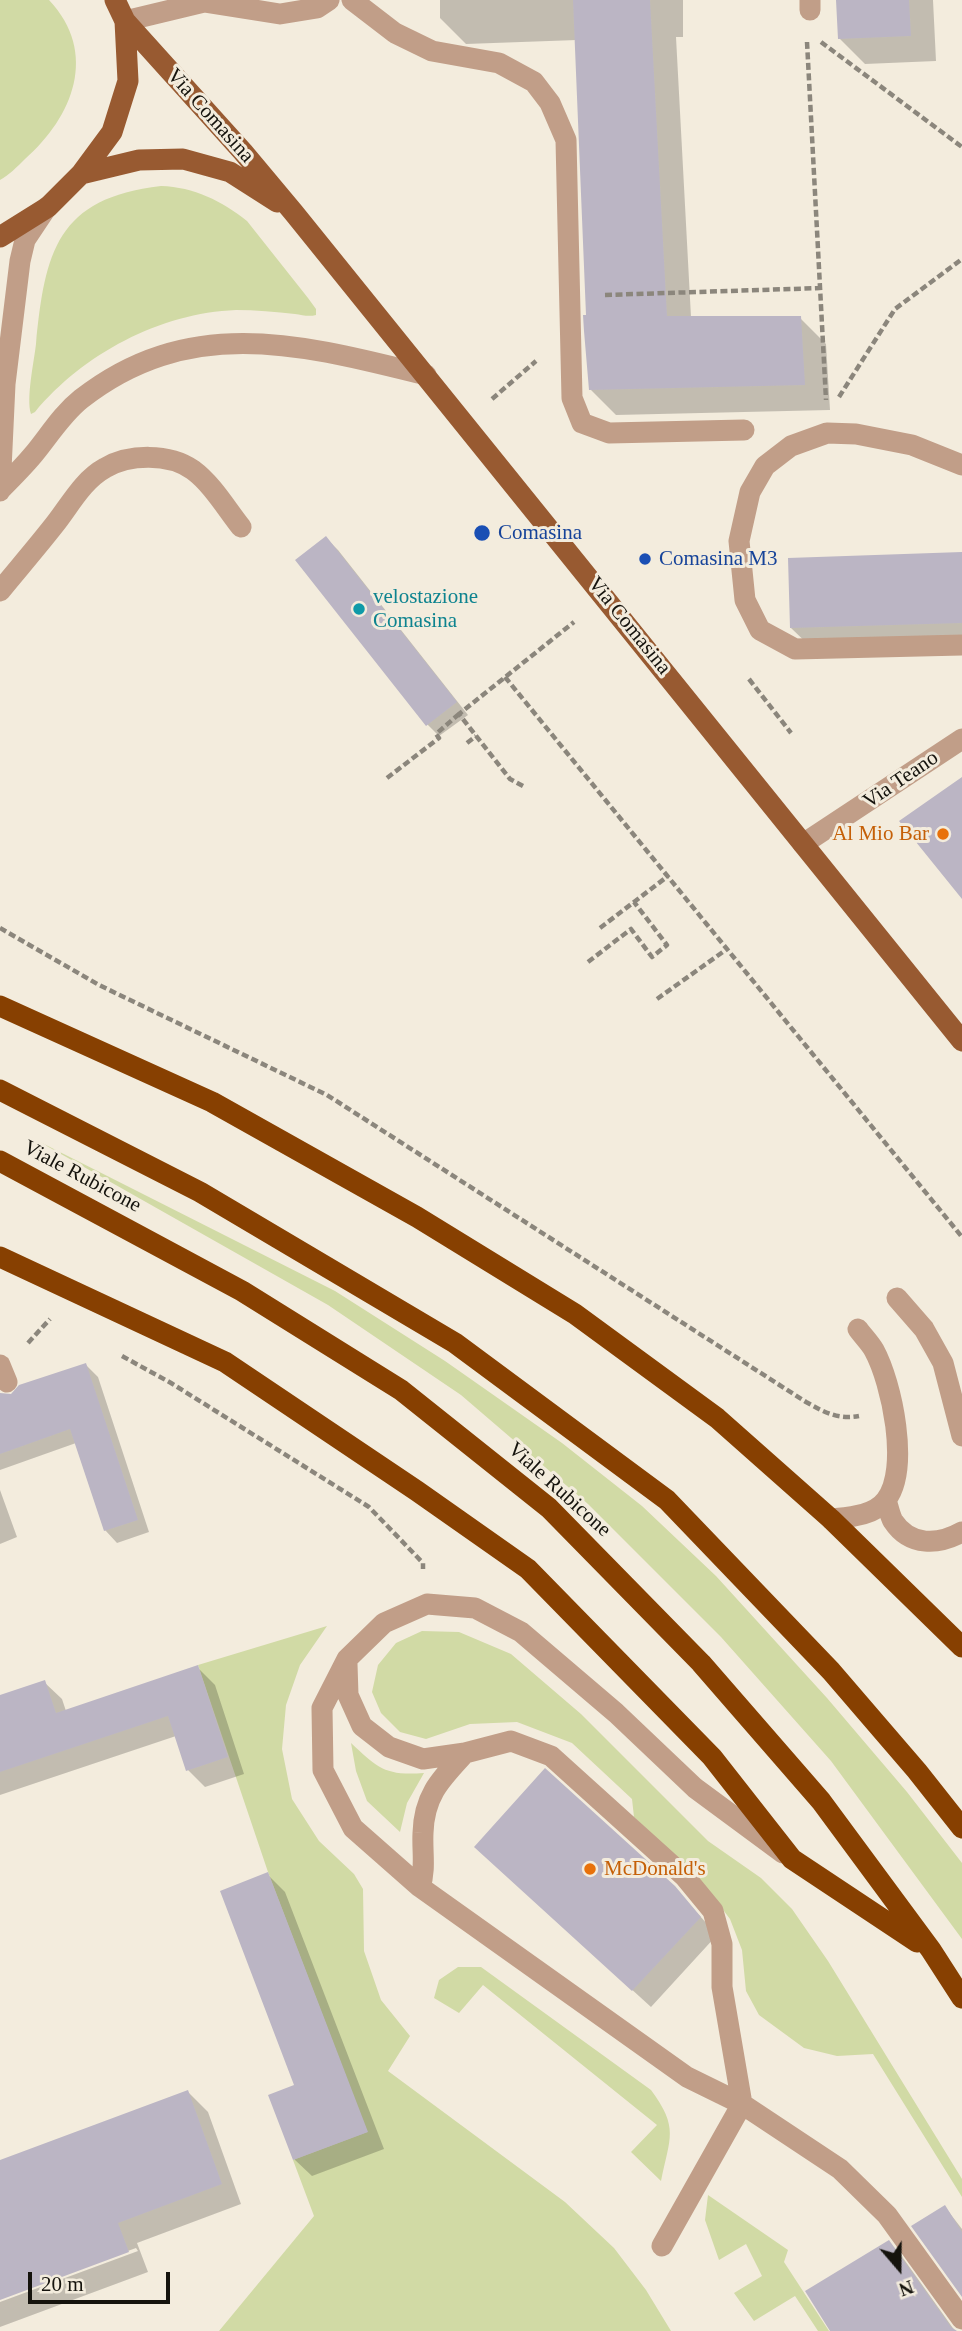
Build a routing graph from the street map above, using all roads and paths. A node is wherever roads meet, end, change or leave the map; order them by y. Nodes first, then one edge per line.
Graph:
1 (115, 0) edge
2 (329, 0) edge
3 (352, 0) edge
4 (204, 1) edge
5 (810, 5) edge
6 (125, 21) junction
7 (807, 31) junction
8 (962, 146) edge
9 (81, 174) junction
10 (48, 207) junction
11 (294, 212) junction
12 (0, 237) edge
13 (962, 259) edge
14 (821, 288) junction
15 (570, 296) junction
16 (571, 331) junction
17 (426, 375) junction
18 (492, 399) dead end
19 (827, 424) junction
20 (744, 430) dead end
21 (962, 464) edge
22 (0, 491) edge
23 (241, 527) dead end
24 (0, 591) edge
25 (574, 622) dead end
26 (962, 645) edge
27 (505, 677) junction
28 (749, 679) dead end
29 (459, 714) junction
30 (791, 733) dead end
31 (476, 736) junction
32 (962, 739) edge
33 (467, 743) dead end
34 (387, 778) dead end
35 (523, 786) dead end
36 (803, 844) junction
37 (668, 876) junction
38 (634, 902) junction
39 (0, 928) edge
40 (600, 928) dead end
41 (727, 948) junction
42 (588, 962) dead end
43 (657, 999) dead end
44 (0, 1006) edge
45 (962, 1041) edge
46 (0, 1090) edge
47 (0, 1161) edge
48 (962, 1237) edge
49 (0, 1257) edge
50 (897, 1298) dead end
51 (44, 1314) dead end
52 (858, 1329) dead end
53 (26, 1345) dead end
54 (111, 1351) dead end
55 (860, 1416) dead end
56 (962, 1436) edge
57 (886, 1500) junction
58 (831, 1519) junction
59 (962, 1532) edge
60 (427, 1604) junction
61 (962, 1647) edge
62 (347, 1659) junction
63 (465, 1753) junction
64 (962, 1828) edge
65 (792, 1859) junction
66 (420, 1888) junction
67 (931, 1951) junction
68 (962, 1998) edge
69 (742, 2104) junction
70 (662, 2246) dead end
71 (962, 2319) edge

1 - 6 main road
2 - 4 street
3 - 15 street
4 - 6 street
5 - 7 path
6 - 9 main road
6 - 11 main road, Via Comasina
7 - 8 path
7 - 14 path
9 - 10 main road
9 - 11 main road, Via Comasina
10 - 12 main road
10 - 22 street
11 - 17 main road, Via Comasina
13 - 19 path
14 - 15 path
14 - 19 path
15 - 16 street
16 - 18 path
16 - 20 street
17 - 22 street
17 - 36 main road, Via Comasina
19 - 21 street
19 - 26 street
23 - 24 street
25 - 27 path
27 - 29 path
27 - 37 path
28 - 30 path
29 - 31 path
29 - 34 path
31 - 33 path
31 - 35 path
32 - 36 street, Via Teano
36 - 45 main road, Via Comasina
37 - 38 path
37 - 41 path
38 - 40 path
38 - 42 path
39 - 55 path
41 - 43 path
41 - 48 path
44 - 58 highway
46 - 64 highway, Viale Rubicone
47 - 67 highway, Viale Rubicone
49 - 65 highway
50 - 56 street
51 - 53 path
52 - 57 street
54 - 60 path
57 - 58 street
57 - 59 street
58 - 61 highway
60 - 62 street
60 - 65 street
62 - 63 street
62 - 66 street
63 - 66 street
63 - 69 street
65 - 67 highway
66 - 69 street
67 - 68 highway, Viale Rubicone
69 - 70 street
69 - 71 street

